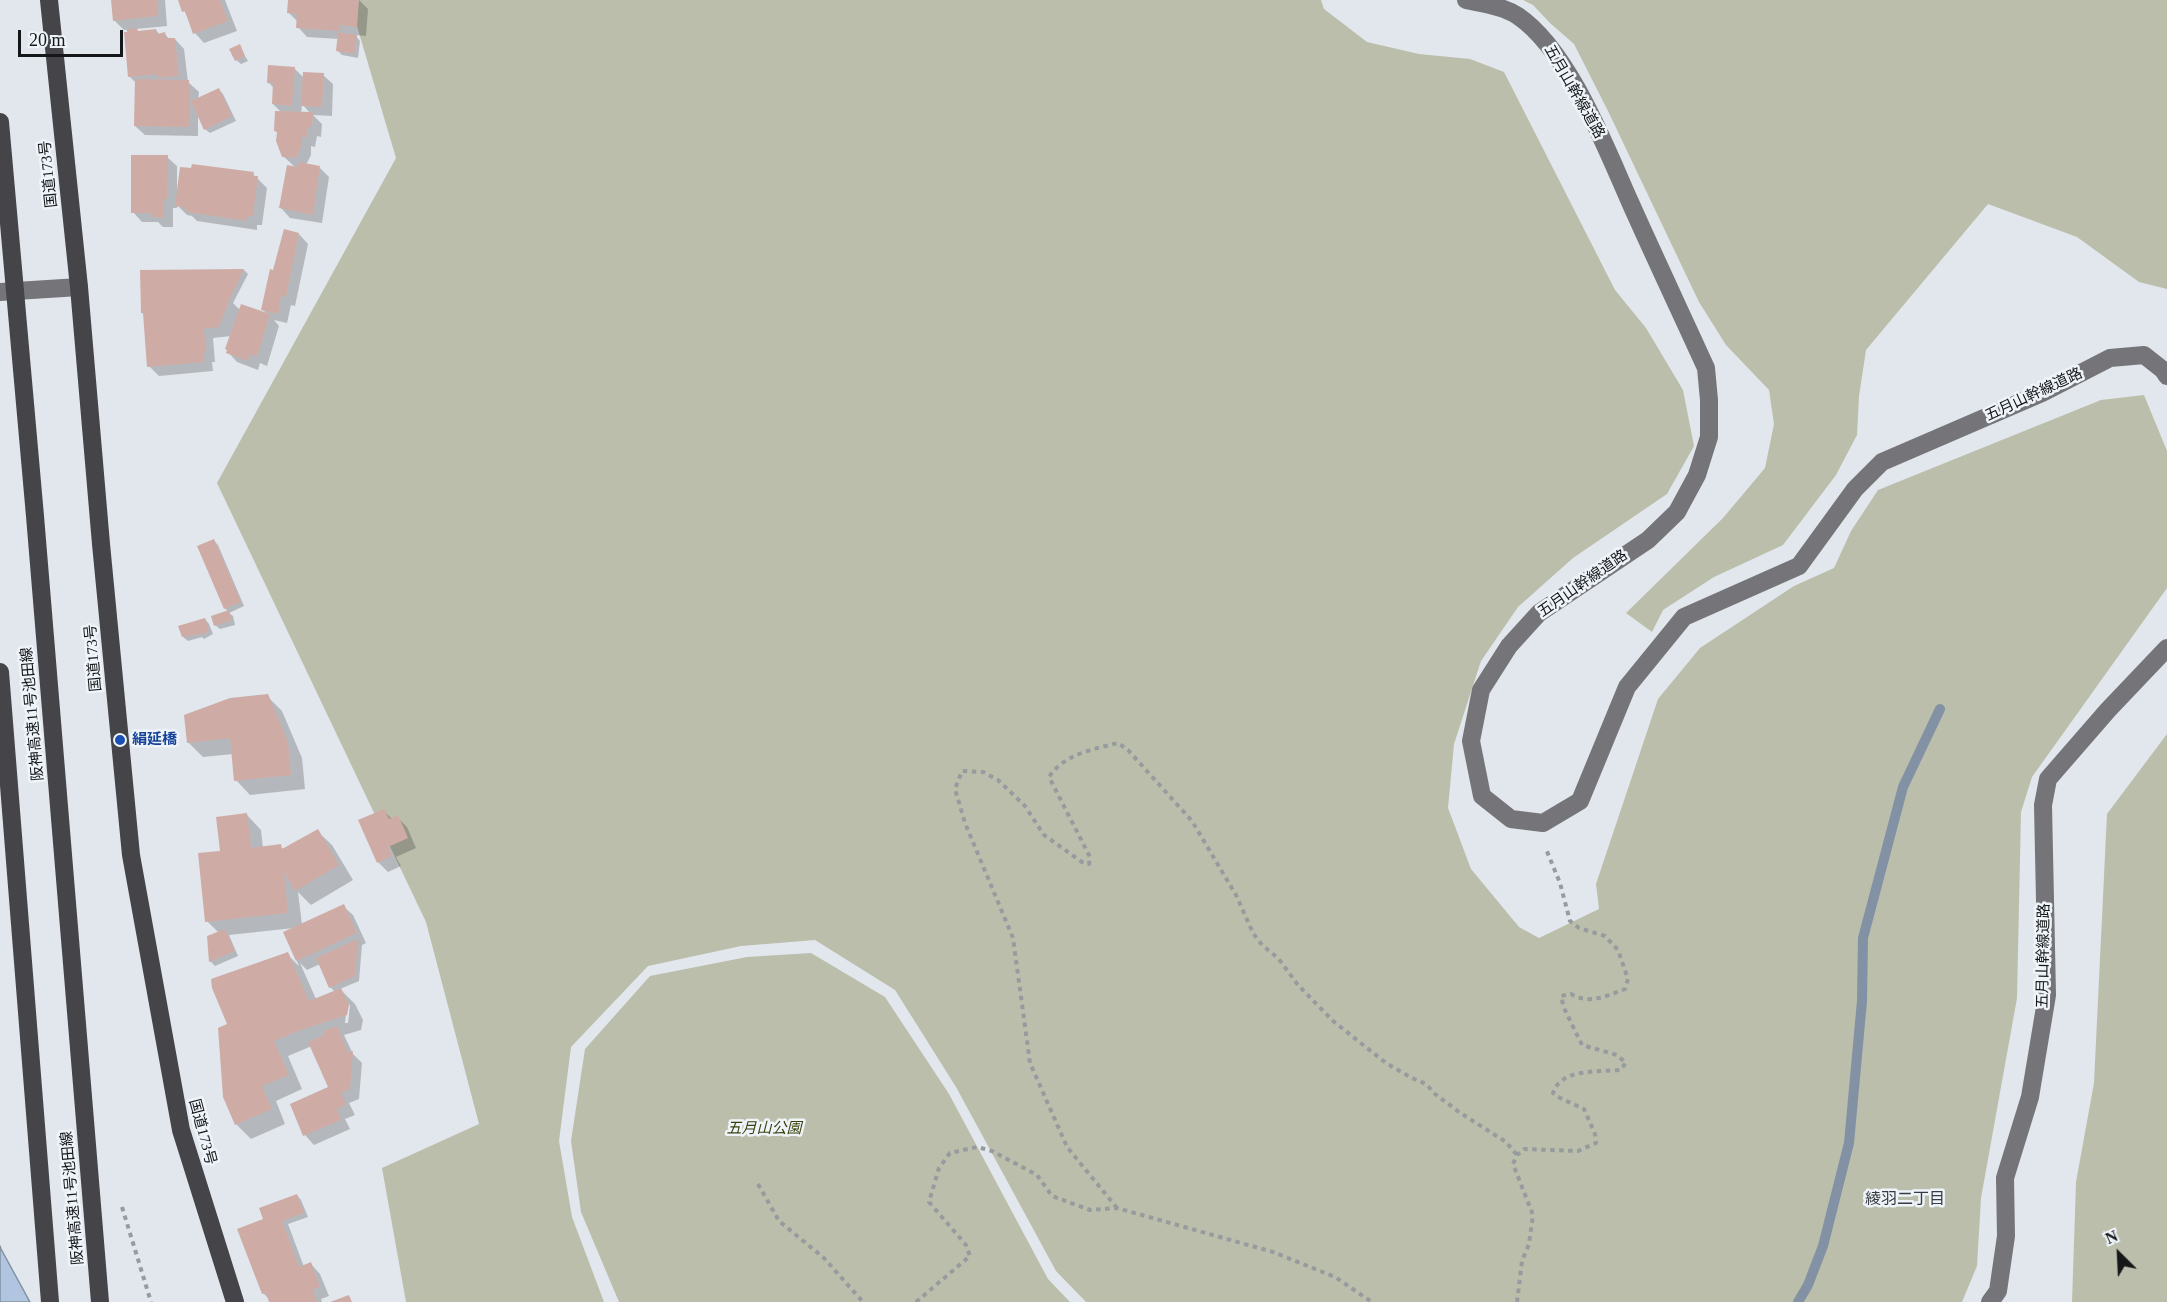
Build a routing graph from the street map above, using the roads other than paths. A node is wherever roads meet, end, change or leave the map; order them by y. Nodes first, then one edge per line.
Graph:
1 (49, 0) edge
2 (1466, 0) edge
3 (0, 122) edge
4 (79, 287) junction
5 (0, 292) edge
6 (2167, 376) edge
7 (2167, 648) edge
8 (0, 672) edge
9 (50, 1302) edge
10 (100, 1302) edge
11 (236, 1302) edge
12 (1990, 1302) edge

1 - 4 highway, 国道173号
2 - 6 street, 五月山幹線道路
3 - 10 highway, 阪神高速11号池田線, bridge
4 - 5 street
4 - 11 highway, 国道173号
7 - 12 street, 五月山幹線道路
8 - 9 highway, 阪神高速11号池田線, bridge

